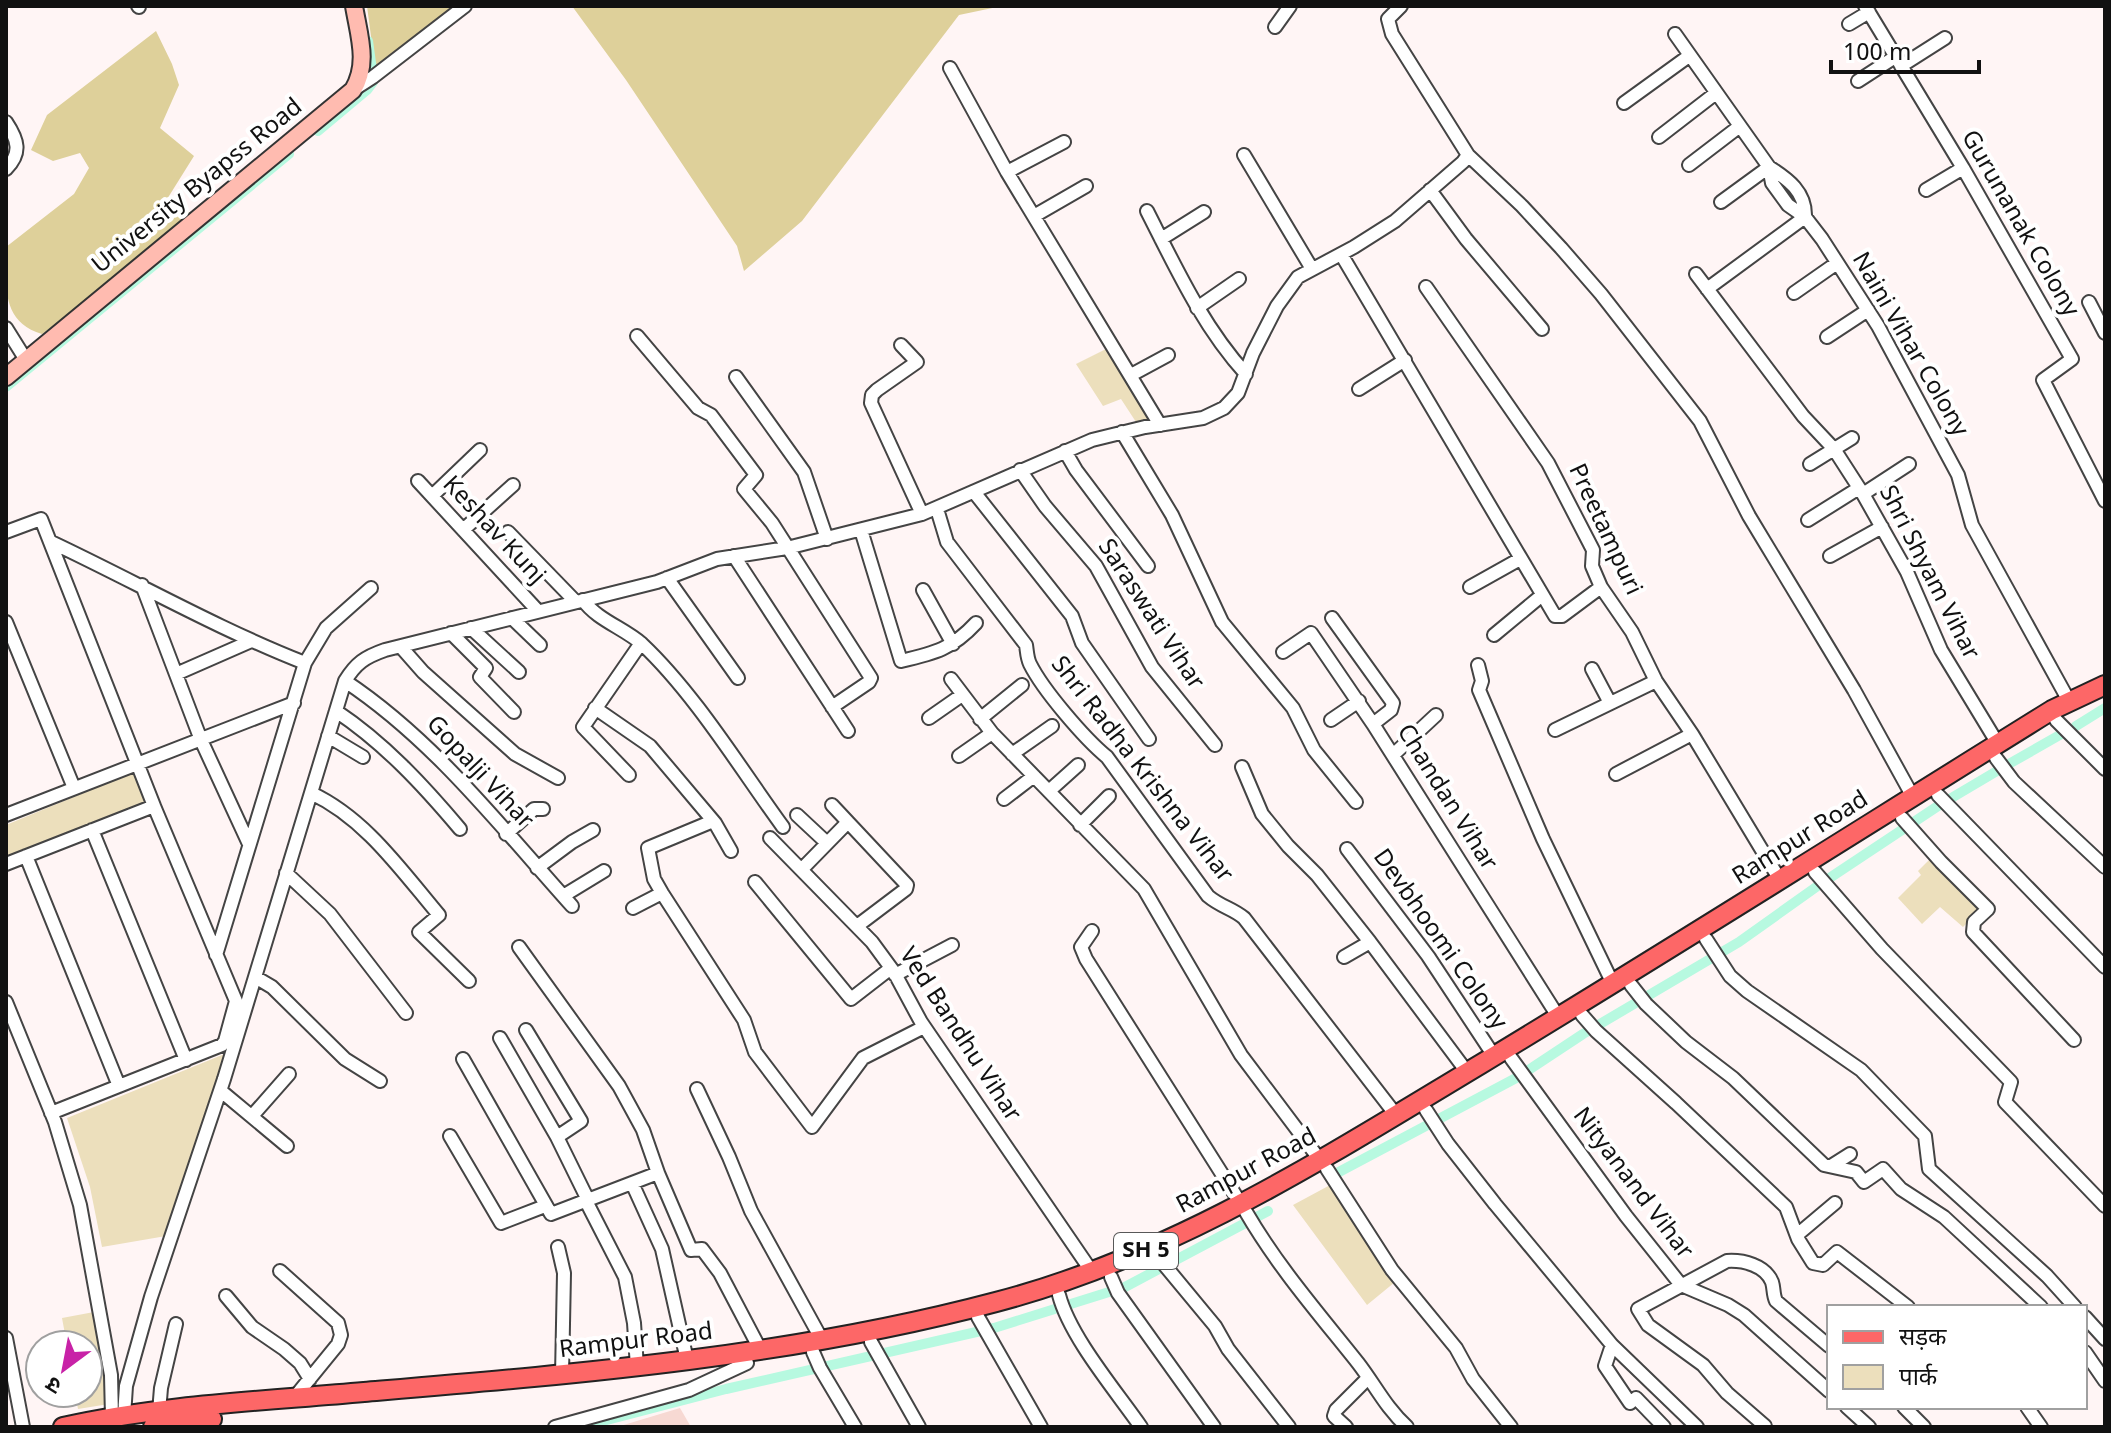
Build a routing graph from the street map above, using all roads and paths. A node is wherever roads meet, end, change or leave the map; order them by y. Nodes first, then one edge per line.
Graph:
1 (354, 6) edge
2 (465, 6) edge
3 (1290, 6) edge
4 (1401, 6) edge
5 (1867, 9) edge
6 (1849, 24) dead end
7 (1275, 27) dead end
8 (1675, 34) dead end
9 (1945, 38) dead end
10 (1689, 56) junction
11 (1898, 61) junction
12 (950, 68) dead end
13 (1858, 81) dead end
14 (353, 90) junction
15 (1716, 93) junction
16 (1624, 103) dead end
17 (6, 122) edge
18 (1740, 126) junction
19 (1659, 137) dead end
20 (1064, 142) dead end
21 (1244, 155) dead end
22 (1468, 155) junction
23 (1689, 165) dead end
24 (1769, 167) junction
25 (1963, 168) junction
26 (6, 169) edge
27 (1007, 172) junction
28 (1086, 186) dead end
29 (1430, 190) junction
30 (1926, 190) dead end
31 (1721, 202) dead end
32 (1147, 211) dead end
33 (1204, 212) dead end
34 (1034, 216) junction
35 (1805, 217) junction
36 (1161, 239) junction
37 (1341, 254) junction
38 (1837, 263) junction
39 (1312, 269) junction
40 (1696, 274) dead end
41 (1239, 279) dead end
42 (1426, 287) dead end
43 (1707, 289) junction
44 (1794, 293) dead end
45 (2089, 302) dead end
46 (1197, 308) junction
47 (1868, 310) junction
48 (6, 328) edge
49 (2104, 328) edge
50 (1542, 329) dead end
51 (637, 336) dead end
52 (1827, 337) dead end
53 (901, 345) dead end
54 (1168, 355) dead end
55 (26, 360) junction
56 (1405, 360) junction
57 (1246, 374) junction
58 (1131, 375) junction
59 (6, 377) edge
60 (736, 377) dead end
61 (1359, 389) dead end
62 (1160, 425) junction
63 (1122, 432) junction
64 (1852, 438) dead end
65 (1834, 449) junction
66 (480, 450) dead end
67 (1065, 451) junction
68 (1810, 464) dead end
69 (1909, 464) dead end
70 (1020, 470) junction
71 (418, 481) dead end
72 (513, 485) dead end
73 (1861, 491) junction
74 (974, 492) junction
75 (432, 496) junction
76 (2105, 501) edge
77 (937, 509) junction
78 (922, 514) junction
79 (1808, 520) dead end
80 (1882, 527) junction
81 (463, 530) junction
82 (861, 530) junction
83 (6, 532) edge
84 (508, 532) dead end
85 (827, 539) junction
86 (51, 542) junction
87 (787, 548) junction
88 (734, 556) junction
89 (1830, 556) dead end
90 (1520, 559) junction
91 (1148, 566) dead end
92 (667, 578) junction
93 (142, 585) junction
94 (1470, 587) dead end
95 (1601, 587) junction
96 (371, 588) dead end
97 (923, 590) dead end
98 (1541, 596) junction
99 (579, 600) junction
100 (537, 610) junction
101 (512, 618) junction
102 (1332, 618) dead end
103 (6, 622) edge
104 (976, 623) dead end
105 (471, 628) junction
106 (451, 633) junction
107 (1494, 635) dead end
108 (249, 642) junction
109 (641, 643) junction
110 (953, 644) junction
111 (540, 645) dead end
112 (401, 647) junction
113 (1283, 652) dead end
114 (305, 663) junction
115 (1478, 665) dead end
116 (1592, 669) dead end
117 (519, 672) dead end
118 (176, 674) junction
119 (738, 678) dead end
120 (951, 679) dead end
121 (345, 681) junction
122 (1656, 681) junction
123 (1022, 685) dead end
124 (2100, 688) edge
125 (962, 695) junction
126 (1359, 701) junction
127 (2069, 701) junction
128 (294, 703) junction
129 (1610, 703) junction
130 (832, 707) junction
131 (595, 708) junction
132 (336, 711) junction
133 (514, 712) dead end
134 (1436, 715) dead end
135 (929, 718) dead end
136 (980, 719) junction
137 (1331, 720) dead end
138 (2056, 720) junction
139 (1373, 724) junction
140 (1052, 726) dead end
141 (1555, 730) dead end
142 (848, 731) dead end
143 (992, 733) junction
144 (1692, 734) junction
145 (328, 736) junction
146 (1149, 739) dead end
147 (201, 740) junction
148 (1215, 745) dead end
149 (1997, 751) junction
150 (1012, 754) junction
151 (1393, 755) junction
152 (959, 756) dead end
153 (363, 757) dead end
154 (138, 764) junction
155 (1078, 765) dead end
156 (1242, 767) dead end
157 (2105, 769) edge
158 (1616, 774) dead end
159 (629, 775) dead end
160 (1034, 776) junction
161 (558, 778) dead end
162 (74, 788) junction
163 (1049, 791) junction
164 (311, 793) junction
165 (1938, 795) junction
166 (1109, 796) dead end
167 (1913, 797) junction
168 (1004, 799) dead end
169 (1356, 802) dead end
170 (832, 805) dead end
171 (154, 806) junction
172 (543, 809) dead end
173 (6, 815) edge
174 (797, 815) dead end
175 (713, 821) junction
176 (848, 822) junction
177 (1906, 823) junction
178 (1080, 825) junction
179 (783, 827) dead end
180 (460, 829) dead end
181 (92, 830) junction
182 (593, 830) dead end
183 (506, 834) junction
184 (770, 838) dead end
185 (827, 843) junction
186 (249, 844) junction
187 (1347, 849) dead end
188 (731, 851) dead end
189 (26, 856) junction
190 (6, 864) edge
191 (2105, 867) edge
192 (537, 868) junction
193 (802, 869) junction
194 (604, 871) dead end
195 (286, 873) junction
196 (1820, 879) junction
197 (1780, 880) junction
198 (755, 882) dead end
199 (662, 893) junction
200 (563, 896) junction
201 (572, 906) dead end
202 (633, 908) dead end
203 (857, 926) junction
204 (1092, 931) dead end
205 (1370, 942) junction
206 (952, 945) dead end
207 (519, 947) dead end
208 (1712, 950) junction
209 (216, 955) junction
210 (1344, 957) dead end
211 (1664, 958) junction
212 (2105, 967) edge
213 (893, 972) junction
214 (255, 977) junction
215 (469, 981) dead end
216 (1632, 992) junction
217 (6, 1002) edge
218 (406, 1013) dead end
219 (1559, 1018) junction
220 (1589, 1023) junction
221 (924, 1027) junction
222 (526, 1030) dead end
223 (500, 1038) dead end
224 (2074, 1040) dead end
225 (463, 1059) dead end
226 (186, 1060) junction
227 (1512, 1066) junction
228 (1467, 1072) junction
229 (289, 1074) dead end
230 (380, 1081) dead end
231 (119, 1086) junction
232 (697, 1089) dead end
233 (221, 1091) junction
234 (51, 1113) junction
235 (1396, 1115) junction
236 (252, 1116) junction
237 (1431, 1118) junction
238 (450, 1136) dead end
239 (557, 1137) junction
240 (287, 1146) dead end
241 (1850, 1154) dead end
242 (1323, 1165) junction
243 (1831, 1166) junction
244 (658, 1173) junction
245 (632, 1183) junction
246 (587, 1200) junction
247 (1835, 1203) dead end
248 (545, 1206) junction
249 (2105, 1206) edge
250 (1248, 1215) junction
251 (1797, 1235) junction
252 (558, 1247) dead end
253 (1162, 1263) junction
254 (280, 1271) dead end
255 (1092, 1272) junction
256 (1681, 1285) junction
257 (1114, 1286) junction
258 (226, 1296) dead end
259 (1061, 1302) junction
260 (1905, 1305) edge
261 (2039, 1305) edge
262 (2073, 1305) edge
263 (2087, 1319) edge
264 (176, 1324) dead end
265 (983, 1326) junction
266 (6, 1338) edge
267 (2105, 1339) edge
268 (1827, 1344) edge
269 (1612, 1345) junction
270 (874, 1350) junction
271 (2087, 1355) edge
272 (818, 1356) junction
273 (754, 1357) junction
274 (687, 1360) junction
275 (637, 1367) junction
276 (562, 1375) junction
277 (1368, 1378) junction
278 (310, 1379) junction
279 (2105, 1381) edge
280 (1827, 1389) edge
281 (294, 1398) junction
282 (1849, 1409) edge
283 (1906, 1409) edge
284 (2028, 1409) edge
285 (121, 1420) edge
286 (156, 1420) edge
287 (1765, 1426) edge
288 (23, 1427) edge
289 (63, 1427) edge
290 (555, 1427) edge
291 (855, 1427) edge
292 (919, 1427) edge
293 (1041, 1427) edge
294 (1141, 1427) edge
295 (1214, 1427) edge
296 (1289, 1427) edge
297 (1346, 1427) edge
298 (1407, 1427) edge
299 (1511, 1427) edge
300 (1664, 1427) edge
301 (1697, 1427) edge
302 (1869, 1427) edge
303 (1924, 1427) edge
304 (2041, 1427) edge

1 - 14 main road
2 - 14 street
3 - 7 street
4 - 22 street
5 - 6 street
5 - 11 street, Gurunanak Colony
8 - 10 street, Naini Vihar Colony
9 - 11 street
10 - 15 street, Naini Vihar Colony
10 - 16 street
11 - 13 street
11 - 25 street, Gurunanak Colony
12 - 27 street
14 - 55 main road, University Byapss Road
15 - 18 street, Naini Vihar Colony
15 - 19 street
17 - 26 street
18 - 23 street
18 - 24 street, Naini Vihar Colony
20 - 27 street
21 - 39 street
22 - 29 street
22 - 167 street
24 - 31 street
24 - 35 street, Naini Vihar Colony
25 - 30 street
25 - 76 street, Gurunanak Colony
27 - 34 street
28 - 34 street
29 - 37 street
29 - 50 street
32 - 36 street
33 - 36 street
34 - 58 street
35 - 38 street, Naini Vihar Colony
35 - 43 street
36 - 46 street
37 - 39 street
37 - 56 street
38 - 44 street
38 - 47 street, Naini Vihar Colony
39 - 57 street
40 - 43 street, Shri Shyam Vihar
41 - 46 street
42 - 95 street, Preetampuri
43 - 65 street, Shri Shyam Vihar
45 - 49 street
46 - 57 street
47 - 52 street
47 - 127 street, Naini Vihar Colony
48 - 55 street
51 - 87 street
53 - 78 street
54 - 58 street
55 - 59 main road, University Byapss Road
56 - 61 street
56 - 90 street
57 - 62 street
58 - 62 street
60 - 85 street
62 - 63 street
63 - 67 street
63 - 169 street
64 - 65 street
65 - 68 street
65 - 73 street, Shri Shyam Vihar
66 - 75 street
67 - 70 street
67 - 91 street
69 - 73 street
70 - 74 street
70 - 148 street, Saraswati Vihar
71 - 75 street, Keshav Kunj
72 - 81 street
73 - 79 street
73 - 80 street, Shri Shyam Vihar
74 - 77 street
74 - 146 street
75 - 81 street, Keshav Kunj
77 - 78 street
77 - 235 street, Shri Radha Krishna Vihar
78 - 82 street
80 - 89 street
80 - 149 street, Shri Shyam Vihar
81 - 100 street, Keshav Kunj
82 - 85 street
82 - 110 street
83 - 86 street
84 - 99 street
85 - 87 street
86 - 93 street
86 - 154 street
87 - 88 street
87 - 130 street
88 - 92 street
88 - 130 street
90 - 94 street
90 - 98 street
92 - 99 street
92 - 119 street
93 - 108 street
93 - 118 street
95 - 98 street
95 - 122 street, Preetampuri
96 - 114 street
97 - 110 street
98 - 107 street
99 - 100 street
99 - 109 street
100 - 101 street
101 - 105 street
101 - 111 street
102 - 139 street
103 - 162 street
104 - 110 street
105 - 106 street
105 - 117 street
106 - 112 street
106 - 133 street
108 - 114 street
108 - 118 street
109 - 131 street
109 - 179 street
112 - 121 street
112 - 161 street
113 - 126 street, Chandan Vihar
114 - 128 street
115 - 216 street
116 - 129 street
118 - 147 street
120 - 125 street
121 - 132 street
121 - 183 street, Gopalji Vihar
122 - 129 street
122 - 144 street, Preetampuri
123 - 136 street
124 - 127 main road, Rampur Road / SH 5
124 - 138 main road
125 - 135 street
125 - 136 street
126 - 137 street
126 - 139 street, Chandan Vihar
127 - 149 main road, Rampur Road / SH 5
128 - 147 street
128 - 186 street
129 - 141 street
130 - 142 street
131 - 159 street
131 - 175 street
132 - 145 street
132 - 180 street
134 - 151 street
136 - 143 street
138 - 149 main road
138 - 157 street
139 - 151 street, Chandan Vihar
140 - 150 street
143 - 150 street
143 - 152 street
144 - 158 street
144 - 197 street, Preetampuri
145 - 153 street
145 - 164 street
147 - 154 street
147 - 186 street
149 - 165 main road
149 - 167 main road, Rampur Road / SH 5
149 - 191 street, Shri Shyam Vihar
150 - 160 street
151 - 219 street, Chandan Vihar
154 - 162 street
154 - 171 street
155 - 163 street
156 - 205 street
160 - 163 street
160 - 168 street
162 - 173 street
163 - 178 street
164 - 195 street
164 - 215 street
165 - 177 main road
165 - 212 street
166 - 178 street
167 - 197 main road, Rampur Road / SH 5
170 - 176 street
171 - 181 street
171 - 209 street
172 - 183 street
174 - 185 street
175 - 188 street
175 - 199 street
176 - 185 street
176 - 203 street
177 - 196 main road
177 - 224 street
178 - 242 street
181 - 189 street
181 - 226 street
182 - 192 street
183 - 192 street, Gopalji Vihar
184 - 193 street, Ved Bandhu Vihar
185 - 193 street
186 - 209 street
187 - 227 street, Devbhoomi Colony
189 - 190 street
189 - 231 street
192 - 200 street, Gopalji Vihar
193 - 203 street, Ved Bandhu Vihar
194 - 200 street
195 - 214 street
195 - 218 street
196 - 208 main road
196 - 249 street
197 - 211 main road, Rampur Road / SH 5
198 - 213 street
199 - 202 street
199 - 221 street
200 - 201 street, Gopalji Vihar
203 - 213 street, Ved Bandhu Vihar
204 - 250 street
205 - 210 street
205 - 228 street
206 - 213 street
207 - 244 street
208 - 211 main road
208 - 262 street
209 - 226 street
211 - 216 main road, Rampur Road / SH 5
213 - 221 street, Ved Bandhu Vihar
214 - 230 street
214 - 233 street
216 - 219 main road, Rampur Road / SH 5
216 - 220 main road
216 - 243 street
217 - 234 street
219 - 227 main road, Rampur Road / SH 5
220 - 227 main road
220 - 251 street
221 - 255 street, Ved Bandhu Vihar
222 - 239 street
223 - 239 street
225 - 248 street
226 - 231 street
227 - 228 main road, Rampur Road / SH 5
227 - 237 main road
227 - 256 street, Nityanand Vihar
228 - 235 main road, Rampur Road / SH 5
229 - 236 street
231 - 234 street
232 - 272 street
233 - 236 street
233 - 285 street
234 - 285 street
235 - 242 main road, Rampur Road / SH 5
236 - 240 street
237 - 242 main road
237 - 269 street
238 - 248 street
239 - 246 street
241 - 243 street
242 - 250 main road, Rampur Road / SH 5
242 - 299 street
243 - 261 street
244 - 245 street
244 - 273 street
245 - 246 street
245 - 274 street
246 - 248 street
246 - 275 street
247 - 251 street
250 - 253 main road
250 - 255 main road, Rampur Road / SH 5
250 - 277 street
251 - 260 street
252 - 276 street
253 - 257 main road
253 - 296 street
254 - 278 street
255 - 272 main road, Rampur Road / SH 5
256 - 268 street
256 - 280 street, Nityanand Vihar
256 - 287 street
257 - 259 main road
257 - 295 street
258 - 278 street
259 - 265 main road
259 - 294 street
263 - 267 street
264 - 286 street
265 - 270 main road
265 - 293 street
266 - 288 street
269 - 300 street
269 - 301 street
270 - 272 main road
270 - 292 street
271 - 279 street
272 - 273 main road, Rampur Road / SH 5
272 - 291 street
273 - 274 main road, Rampur Road / SH 5
273 - 286 main road
273 - 290 street
274 - 275 main road, Rampur Road / SH 5
275 - 276 main road, Rampur Road / SH 5
276 - 281 main road, Rampur Road / SH 5
277 - 297 street
277 - 298 street
278 - 281 street
281 - 286 main road, Rampur Road / SH 5
282 - 302 street
283 - 303 street
284 - 304 street
285 - 286 main road, Rampur Road / SH 5
285 - 289 main road, Rampur Road / SH 5

